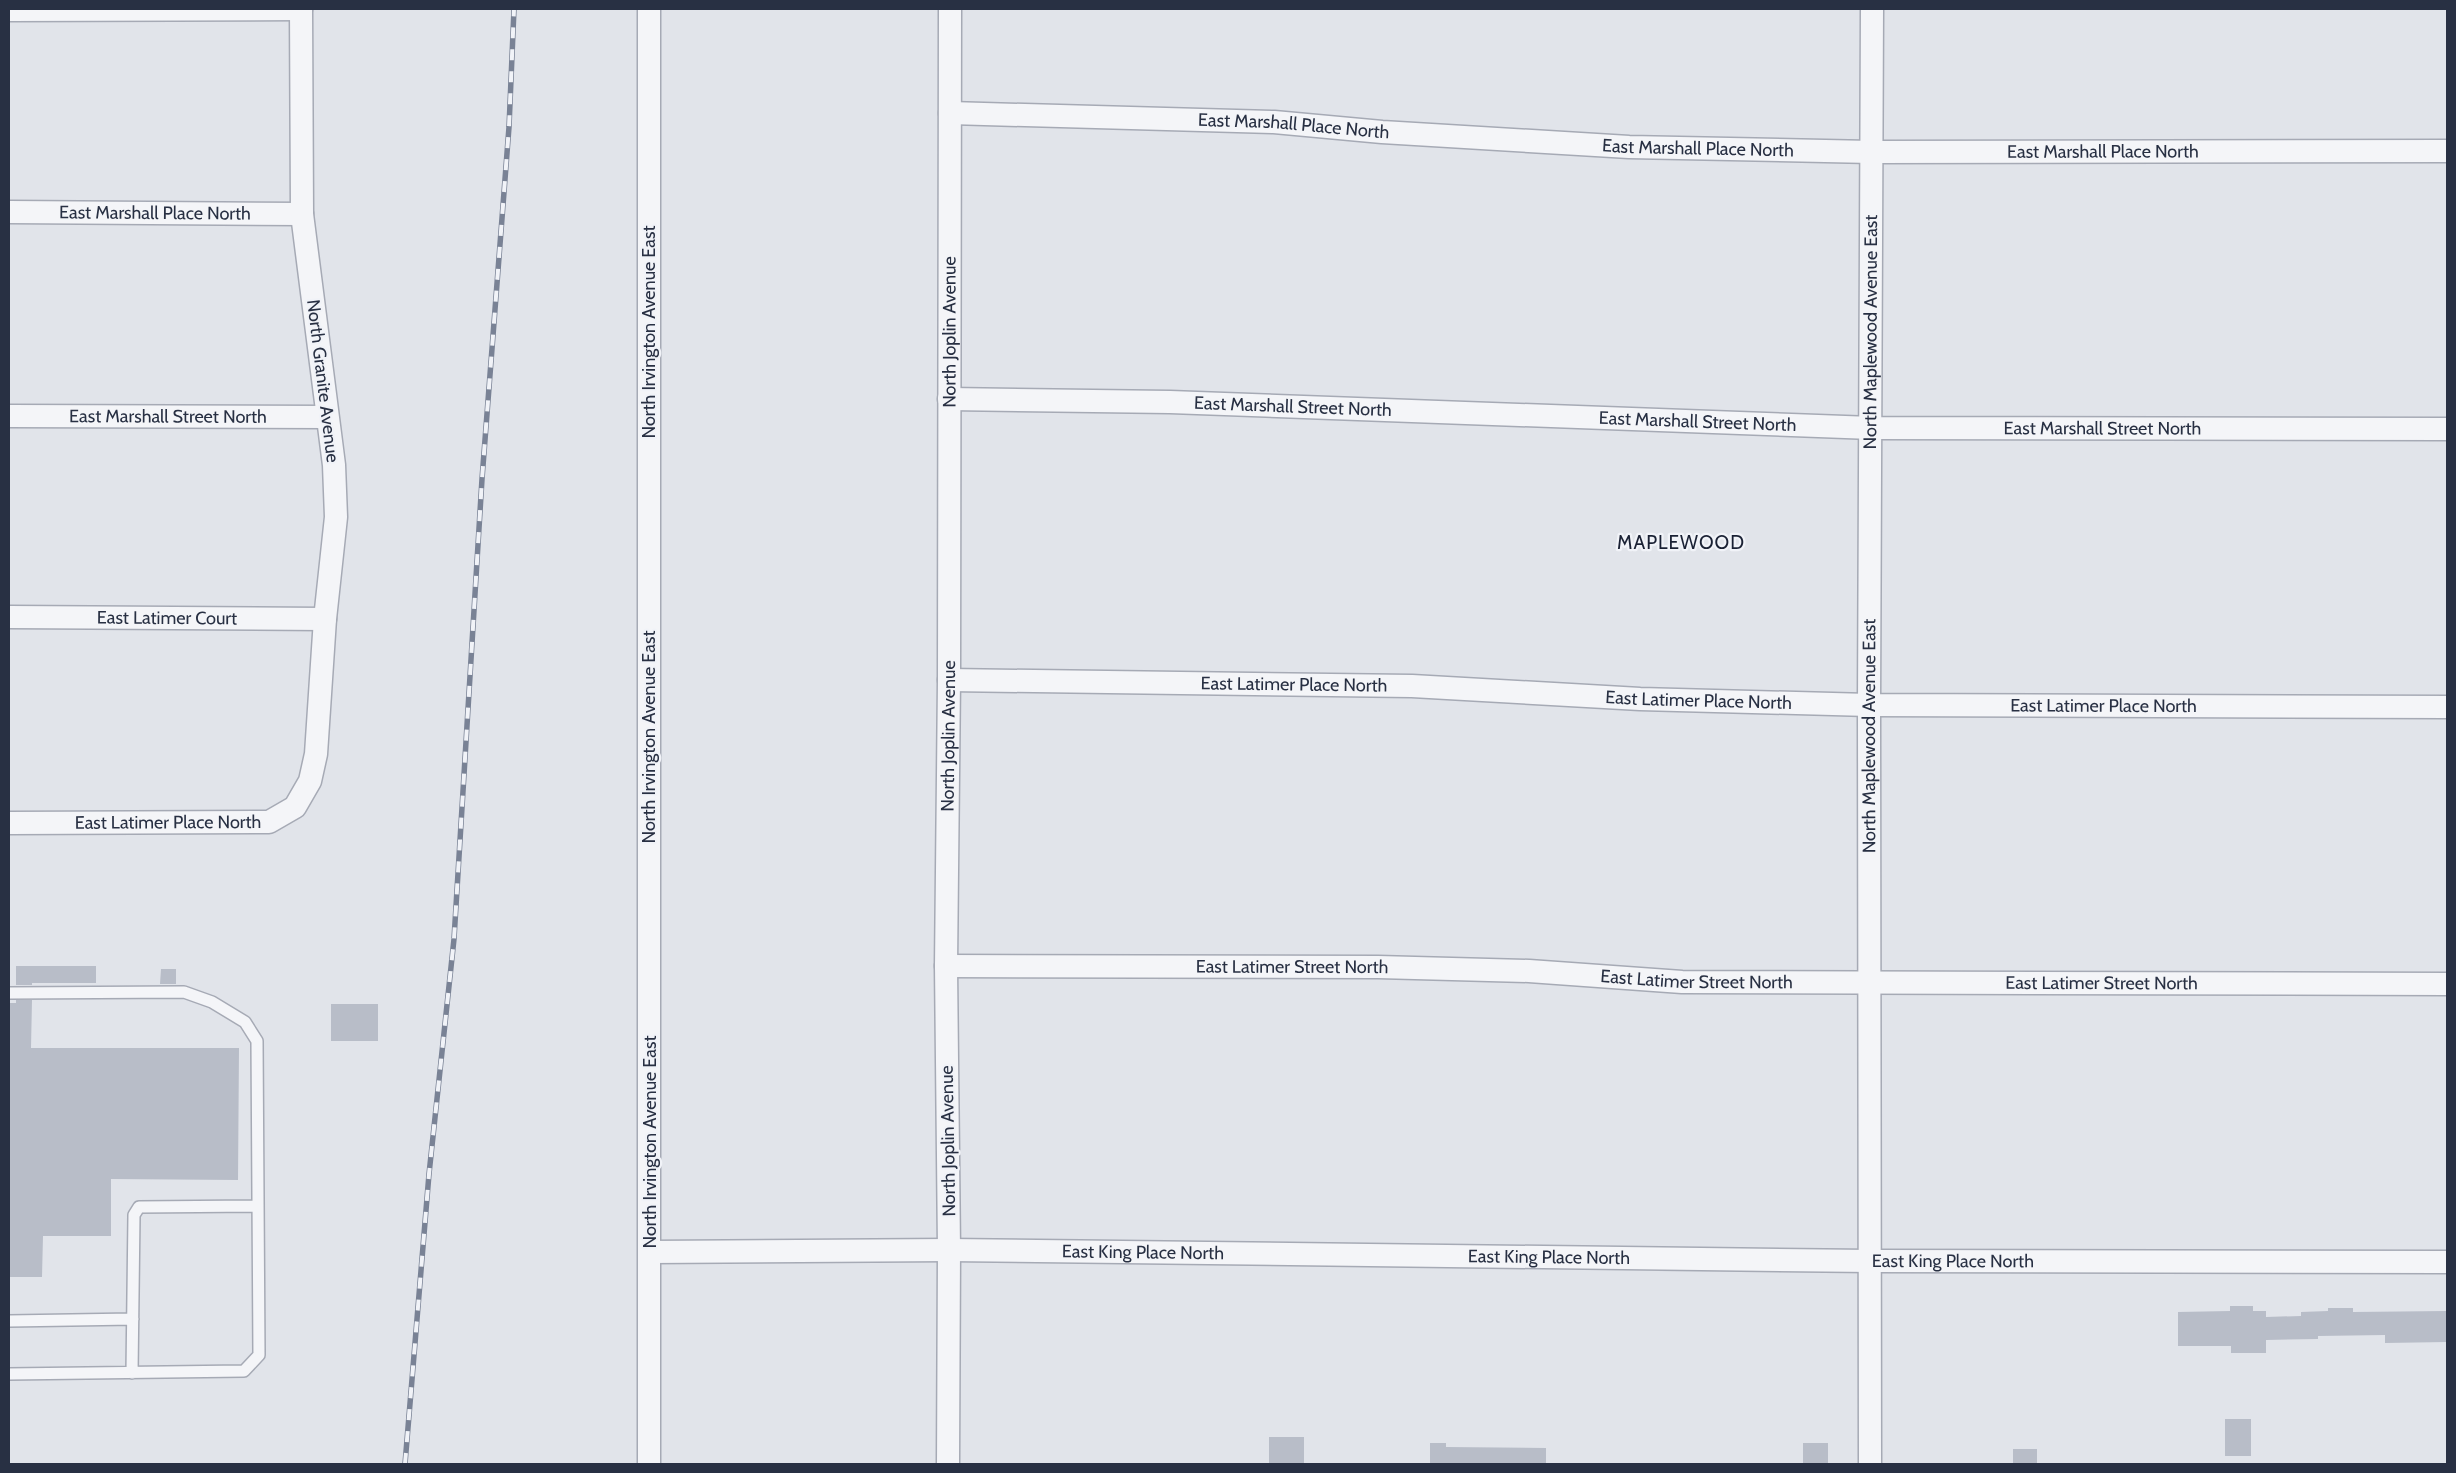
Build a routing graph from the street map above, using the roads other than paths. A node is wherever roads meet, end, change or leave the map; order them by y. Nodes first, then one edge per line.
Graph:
1 (301, 9) edge
2 (648, 9) edge
3 (950, 9) edge
4 (1872, 9) edge
5 (9, 10) edge
6 (950, 113) junction
7 (2447, 151) edge
8 (1872, 152) junction
9 (9, 212) edge
10 (302, 214) junction
11 (949, 399) junction
12 (9, 416) edge
13 (327, 417) junction
14 (1872, 428) junction
15 (2447, 429) edge
16 (9, 617) edge
17 (325, 619) junction
18 (949, 680) junction
19 (1869, 705) junction
20 (2447, 707) edge
21 (316, 754) joint
22 (9, 822) edge
23 (946, 966) junction
24 (1870, 982) junction
25 (2447, 984) edge
26 (9, 994) edge
27 (258, 1206) junction
28 (949, 1250) junction
29 (651, 1252) junction
30 (1871, 1261) junction
31 (2447, 1262) edge
32 (133, 1319) junction
33 (9, 1320) edge
34 (132, 1372) junction
35 (9, 1374) edge
36 (649, 1464) edge
37 (948, 1464) edge
38 (1870, 1464) edge

1 - 5 street
1 - 10 street, North Granite Avenue
2 - 29 street, North Irvington Avenue East
3 - 6 street, North Joplin Avenue
4 - 8 street, North Maplewood Avenue East
6 - 8 street, East Marshall Place North
6 - 11 street, North Joplin Avenue
7 - 8 street, East Marshall Place North
8 - 14 street, North Maplewood Avenue East
9 - 10 street, East Marshall Place North
10 - 13 street, North Granite Avenue
11 - 14 street, East Marshall Street North
11 - 18 street, North Joplin Avenue
12 - 13 street, East Marshall Street North
13 - 17 street, North Granite Avenue
14 - 15 street, East Marshall Street North
14 - 19 street, North Maplewood Avenue East
16 - 17 street, East Latimer Court
17 - 21 street, North Granite Avenue
18 - 19 street, East Latimer Place North
18 - 23 street, North Joplin Avenue
19 - 20 street, East Latimer Place North
19 - 24 street, North Maplewood Avenue East
21 - 22 street, East Latimer Place North
23 - 24 street, East Latimer Street North
23 - 28 street, North Joplin Avenue
24 - 25 street, East Latimer Street North
24 - 30 street, North Maplewood Avenue East
26 - 27 lane
27 - 32 lane
27 - 34 lane
28 - 29 street, East King Place North
28 - 30 street, East King Place North
28 - 37 street, North Joplin Avenue
29 - 36 street, North Irvington Avenue East
30 - 31 street, East King Place North
30 - 38 street, North Maplewood Avenue East
32 - 33 lane
32 - 34 lane
34 - 35 lane

